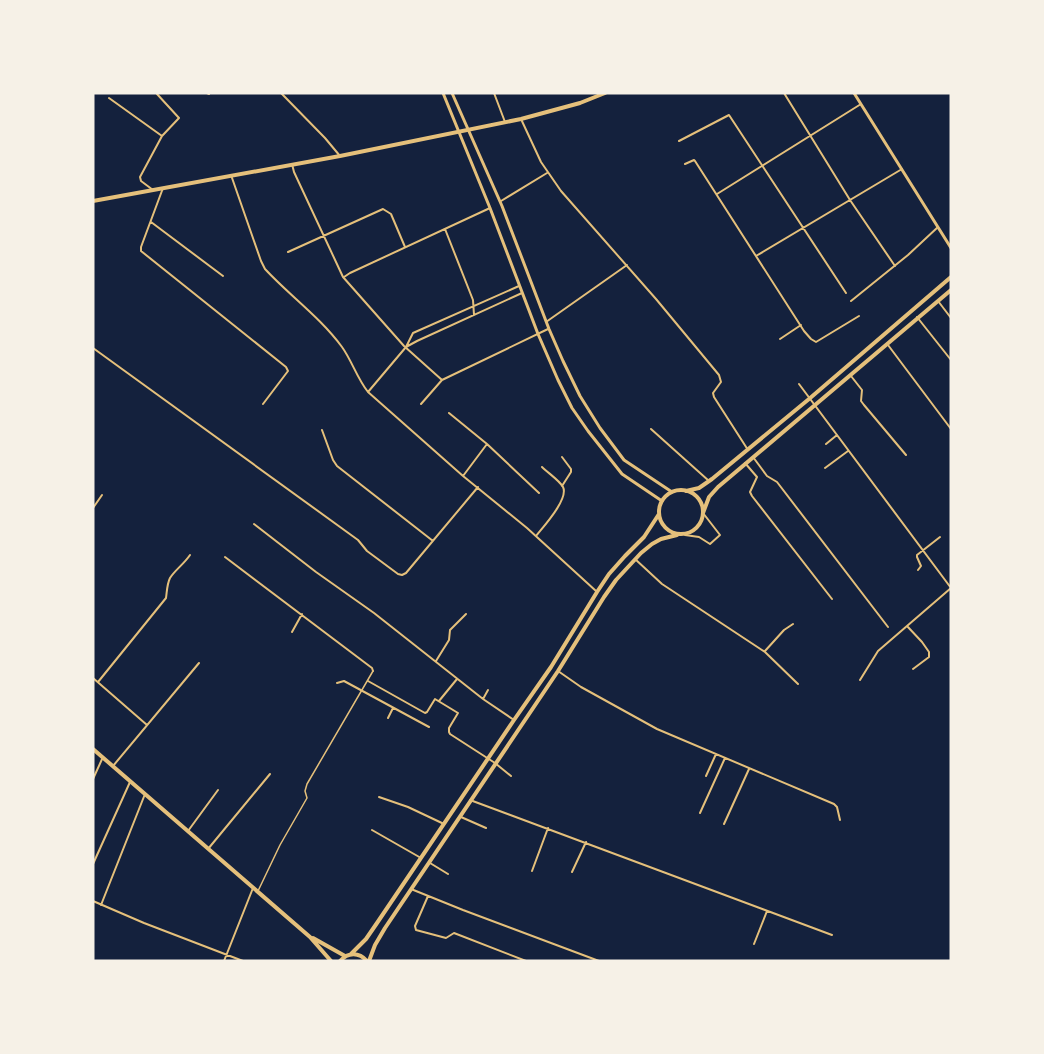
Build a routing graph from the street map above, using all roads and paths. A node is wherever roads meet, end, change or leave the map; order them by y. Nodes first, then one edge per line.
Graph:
1 (281, 93) edge
2 (443, 93) edge
3 (452, 93) edge
4 (494, 93) edge
5 (605, 93) edge
6 (784, 93) edge
7 (854, 93) edge
8 (158, 94) edge
9 (109, 98) dead end
10 (861, 104) junction
11 (521, 119) junction
12 (505, 122) junction
13 (469, 130) junction
14 (459, 132) junction
15 (810, 135) junction
16 (162, 136) junction
17 (679, 141) dead end
18 (340, 156) junction
19 (292, 164) junction
20 (685, 164) dead end
21 (763, 166) junction
22 (902, 169) junction
23 (547, 173) junction
24 (231, 175) junction
25 (163, 188) junction
26 (153, 190) junction
27 (717, 194) junction
28 (850, 200) junction
29 (93, 201) edge
30 (500, 202) junction
31 (490, 208) junction
32 (151, 222) junction
33 (938, 227) junction
34 (802, 228) junction
35 (445, 229) junction
36 (324, 235) junction
37 (405, 247) junction
38 (951, 248) edge
39 (288, 252) dead end
40 (756, 256) junction
41 (627, 265) junction
42 (895, 266) junction
43 (223, 276) dead end
44 (343, 277) junction
45 (951, 277) edge
46 (519, 286) junction
47 (951, 290) edge
48 (846, 293) dead end
49 (522, 294) junction
50 (851, 301) dead end
51 (938, 301) junction
52 (474, 306) junction
53 (912, 311) junction
54 (474, 315) junction
55 (859, 316) dead end
56 (917, 318) junction
57 (951, 318) edge
58 (546, 322) junction
59 (801, 325) junction
60 (549, 329) junction
61 (538, 334) junction
62 (780, 339) dead end
63 (887, 344) junction
64 (406, 347) junction
65 (93, 348) edge
66 (951, 360) edge
67 (850, 375) junction
68 (442, 380) junction
69 (799, 384) dead end
70 (368, 392) junction
71 (809, 399) junction
72 (263, 404) dead end
73 (421, 404) dead end
74 (814, 405) junction
75 (449, 413) dead end
76 (651, 429) dead end
77 (951, 429) edge
78 (322, 430) dead end
79 (837, 435) junction
80 (487, 444) junction
81 (826, 444) dead end
82 (748, 450) junction
83 (848, 451) junction
84 (906, 455) dead end
85 (562, 457) dead end
86 (753, 457) junction
87 (746, 463) junction
88 (542, 467) dead end
89 (825, 468) dead end
90 (463, 476) junction
91 (710, 481) junction
92 (562, 486) junction
93 (478, 488) junction
94 (686, 491) junction
95 (672, 492) junction
96 (539, 493) dead end
97 (102, 495) dead end
98 (662, 501) junction
99 (93, 508) edge
100 (703, 513) junction
101 (658, 514) junction
102 (254, 524) dead end
103 (685, 534) junction
104 (677, 535) junction
105 (536, 536) junction
106 (940, 537) dead end
107 (433, 541) junction
108 (922, 549) junction
109 (190, 555) dead end
110 (225, 557) dead end
111 (635, 559) junction
112 (93, 561) edge
113 (93, 566) edge
114 (918, 570) dead end
115 (951, 588) edge
116 (597, 592) junction
117 (832, 599) dead end
118 (302, 614) junction
119 (466, 614) dead end
120 (793, 624) dead end
121 (907, 626) junction
122 (888, 627) dead end
123 (292, 632) dead end
124 (765, 652) junction
125 (436, 661) junction
126 (199, 663) dead end
127 (914, 669) dead end
128 (373, 671) joint
129 (558, 671) junction
130 (93, 678) edge
131 (457, 679) junction
132 (860, 680) dead end
133 (368, 681) junction
134 (98, 682) junction
135 (337, 683) dead end
136 (798, 684) dead end
137 (488, 690) dead end
138 (362, 691) junction
139 (483, 699) junction
140 (439, 701) junction
141 (393, 708) junction
142 (388, 718) dead end
143 (513, 720) junction
144 (147, 725) junction
145 (429, 727) dead end
146 (93, 749) edge
147 (716, 754) junction
148 (103, 757) junction
149 (489, 758) junction
150 (725, 758) junction
151 (495, 763) junction
152 (113, 766) junction
153 (749, 768) junction
154 (270, 774) dead end
155 (511, 776) dead end
156 (706, 776) dead end
157 (93, 779) edge
158 (130, 781) junction
159 (218, 790) dead end
160 (145, 794) junction
161 (380, 797) dead end
162 (470, 800) junction
163 (700, 813) dead end
164 (459, 816) junction
165 (840, 820) dead end
166 (444, 824) junction
167 (724, 824) dead end
168 (486, 828) dead end
169 (548, 828) junction
170 (372, 830) dead end
171 (188, 831) junction
172 (586, 842) junction
173 (208, 849) junction
174 (421, 858) junction
175 (429, 863) junction
176 (93, 864) edge
177 (532, 871) dead end
178 (572, 872) dead end
179 (448, 874) dead end
180 (411, 889) junction
181 (255, 890) junction
182 (428, 896) junction
183 (93, 901) edge
184 (101, 905) junction
185 (767, 911) junction
186 (832, 935) dead end
187 (310, 937) junction
188 (754, 944) dead end
189 (227, 954) junction
190 (351, 954) junction
191 (345, 956) junction
192 (224, 961) edge
193 (243, 961) edge
194 (331, 961) edge
195 (340, 961) edge
196 (368, 961) edge
197 (526, 961) edge
198 (599, 961) edge

1 - 18 street
2 - 14 street
3 - 13 street
4 - 12 street
5 - 11 main road
6 - 15 street
7 - 10 street
8 - 16 street
9 - 16 street
10 - 15 street
10 - 22 street
11 - 12 main road
11 - 23 street
12 - 13 main road
13 - 14 main road
13 - 30 street
14 - 18 main road
14 - 31 street
15 - 21 street
15 - 28 street
16 - 26 street
17 - 21 street
18 - 19 main road
19 - 24 main road
19 - 36 street
20 - 27 street
21 - 27 street
21 - 34 street
22 - 28 street
22 - 33 street
23 - 30 street
23 - 41 street
24 - 25 main road
24 - 70 street
25 - 26 main road
25 - 32 street
26 - 29 main road
27 - 40 street
28 - 34 street
28 - 42 street
30 - 58 street
31 - 35 street
31 - 46 street
32 - 43 street
32 - 72 street
33 - 38 street
33 - 42 street
34 - 40 street
34 - 48 street
35 - 37 street
35 - 52 street
36 - 37 street
36 - 39 street
36 - 44 street
37 - 44 street
40 - 59 street
41 - 58 street
41 - 82 street
42 - 50 street
44 - 64 street
45 - 53 main road
46 - 49 street
46 - 52 street
47 - 51 main road
49 - 54 street
49 - 61 street
51 - 56 main road
51 - 57 street
52 - 54 street
52 - 64 street
53 - 56 main road
53 - 71 main road
54 - 64 street
55 - 59 street
56 - 63 main road
56 - 66 street
58 - 60 street
59 - 62 street
60 - 61 street
60 - 95 street
61 - 68 street
61 - 98 street
63 - 67 main road
63 - 77 street
64 - 68 street
64 - 70 street
65 - 107 street
67 - 74 main road
67 - 84 street
68 - 73 street
69 - 71 street
70 - 90 street
71 - 74 street
71 - 82 main road
74 - 79 street
74 - 86 main road
75 - 80 street
76 - 91 street
78 - 107 street
79 - 81 street
79 - 83 street
80 - 90 street
80 - 96 street
82 - 91 main road
83 - 89 street
83 - 108 street
85 - 92 street
86 - 87 main road
86 - 122 street
87 - 100 main road
87 - 117 street
88 - 92 street
90 - 93 street
91 - 94 main road
92 - 105 street
93 - 105 street
93 - 107 street
94 - 95 main road
94 - 100 main road
95 - 98 main road
97 - 99 street
98 - 101 main road
100 - 103 main road
100 - 103 street
101 - 104 main road
101 - 116 main road
102 - 125 street
103 - 104 main road
104 - 111 main road
105 - 116 street
106 - 108 street
108 - 114 street
108 - 115 street
109 - 134 street
110 - 118 street
111 - 124 street
111 - 129 main road
112 - 113 street
115 - 121 street
116 - 143 main road
118 - 123 street
118 - 128 street
119 - 125 street
120 - 124 street
121 - 127 street
121 - 132 street
124 - 136 street
125 - 131 street
126 - 144 street
128 - 133 lane
129 - 147 street
129 - 151 main road
130 - 134 street
131 - 139 street
131 - 140 street
133 - 138 lane
133 - 140 street
134 - 144 street
135 - 138 street
137 - 139 street
138 - 141 street
138 - 181 lane
139 - 143 street
140 - 149 street
141 - 142 street
141 - 145 street
143 - 149 main road
144 - 152 street
146 - 148 main road
147 - 150 street
147 - 156 street
148 - 152 main road
148 - 157 street
149 - 151 street
149 - 166 main road
150 - 153 street
150 - 163 street
151 - 155 street
151 - 162 main road
152 - 158 main road
153 - 165 street
153 - 167 street
154 - 173 street
158 - 160 main road
158 - 176 street
159 - 171 street
160 - 171 main road
160 - 184 street
161 - 166 street
162 - 164 main road
162 - 169 street
164 - 168 street
164 - 175 main road
166 - 174 main road
169 - 172 street
169 - 177 street
170 - 174 street
171 - 173 main road
172 - 178 street
172 - 185 street
173 - 181 main road
174 - 190 main road
175 - 179 street
175 - 180 main road
180 - 182 street
180 - 196 main road
181 - 187 main road
181 - 189 street
182 - 197 street
182 - 198 street
183 - 184 street
184 - 189 street
185 - 186 street
185 - 188 street
187 - 191 main road
187 - 194 main road
189 - 192 street
189 - 193 street
190 - 191 main road
190 - 196 main road
191 - 195 main road

